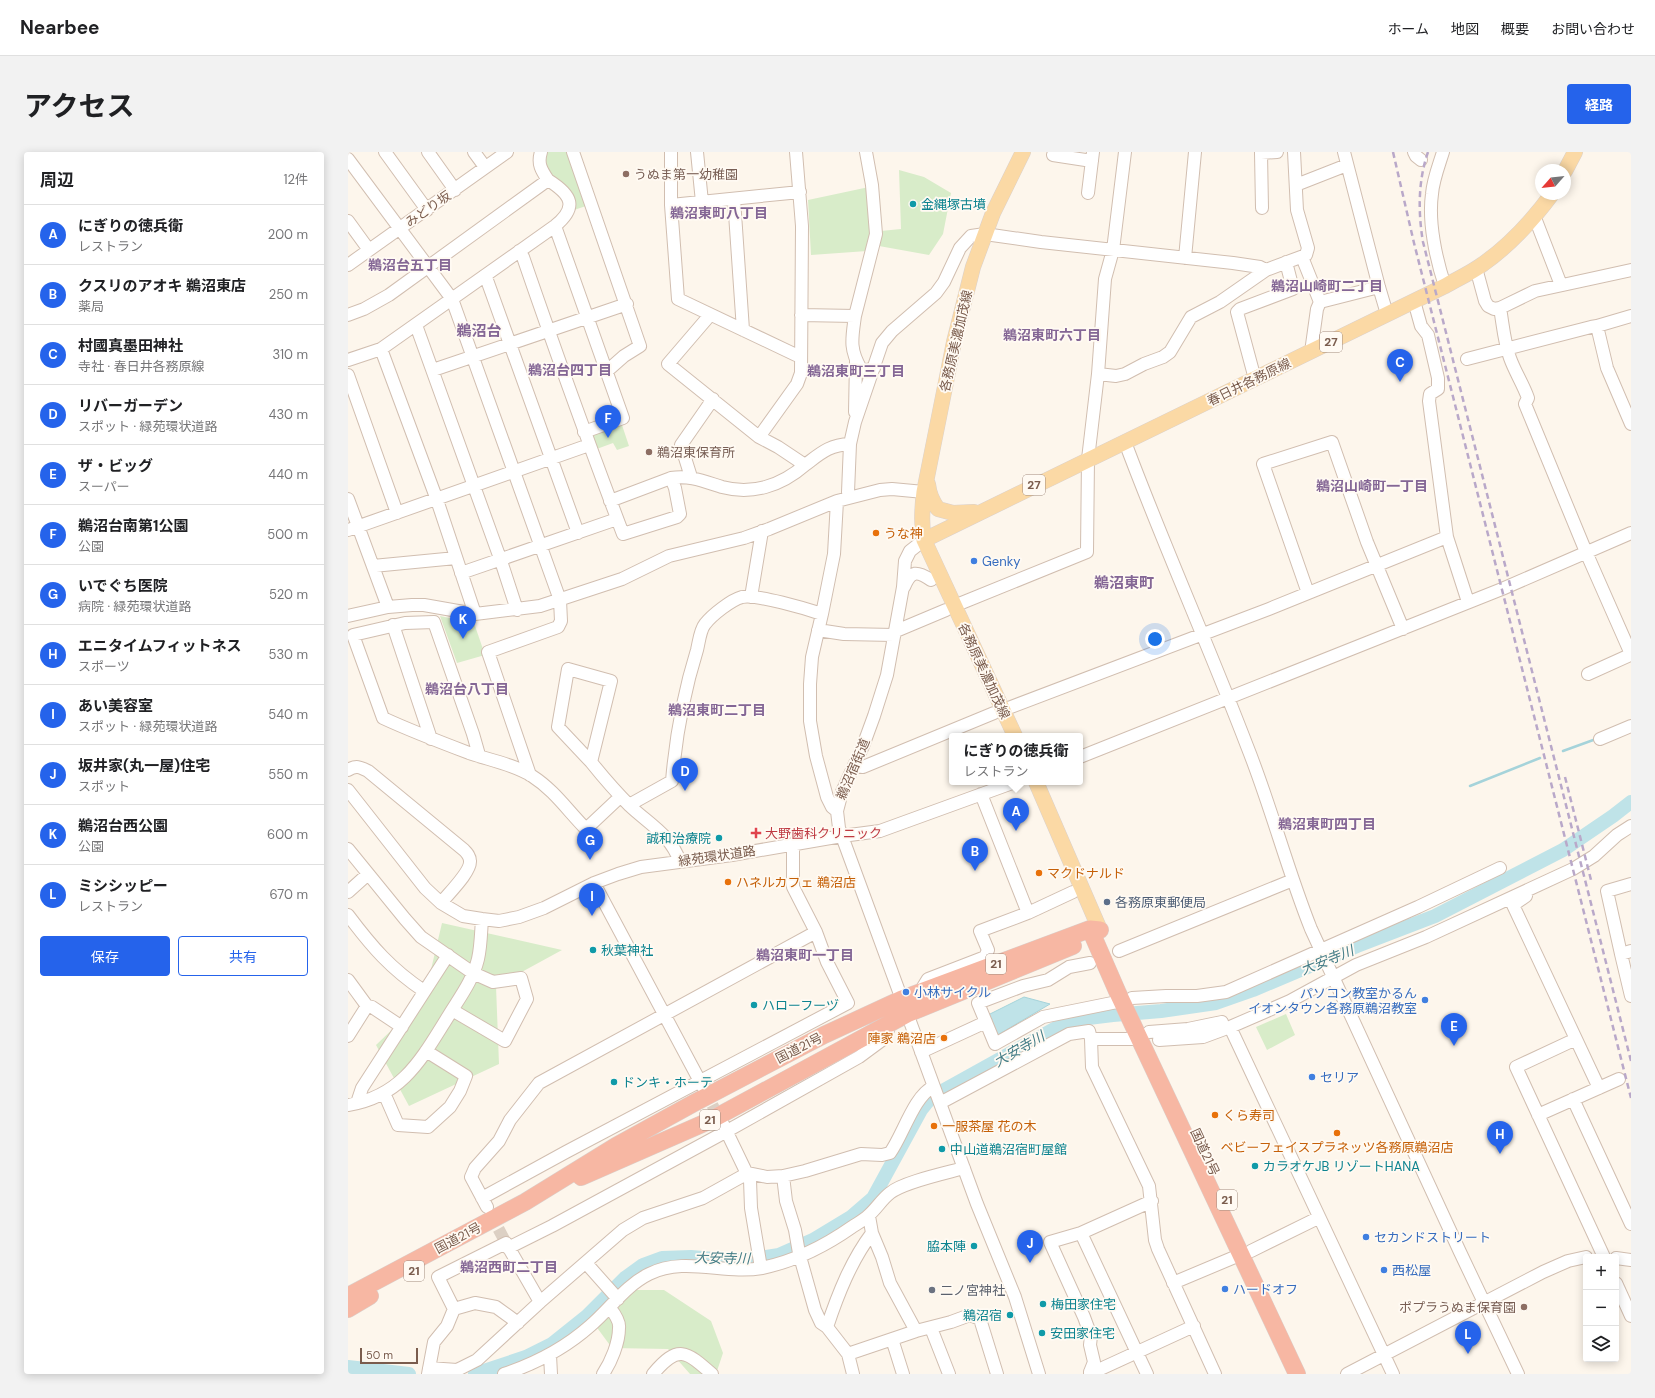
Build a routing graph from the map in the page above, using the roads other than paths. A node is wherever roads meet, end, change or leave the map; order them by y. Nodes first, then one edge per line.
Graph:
1 (386, 152) edge
2 (428, 152) edge
3 (474, 152) edge
4 (507, 152) edge
5 (541, 152) edge
6 (572, 152) edge
7 (671, 152) edge
8 (697, 152) edge
9 (796, 152) edge
10 (866, 152) edge
11 (1023, 152) edge
12 (1125, 152) edge
13 (1195, 152) edge
14 (1277, 152) edge
15 (1294, 152) edge
16 (1344, 152) edge
17 (1443, 152) edge
18 (1575, 152) edge
19 (1261, 153) edge
20 (1053, 155) dead end
21 (1092, 156) edge
22 (348, 159) edge
23 (1569, 164) edge
24 (1348, 165) junction
25 (485, 167) junction
26 (548, 180) junction
27 (1296, 185) junction
28 (455, 190) junction
29 (800, 192) junction
30 (1088, 193) dead end
31 (734, 199) junction
32 (1548, 200) edge
33 (702, 202) junction
34 (671, 205) junction
35 (1262, 208) dead end
36 (427, 210) junction
37 (1535, 218) junction
38 (348, 221) edge
39 (555, 226) junction
40 (399, 229) junction
41 (985, 234) junction
42 (369, 250) junction
43 (1113, 250) junction
44 (520, 251) junction
45 (1302, 257) junction
46 (1185, 258) junction
47 (1286, 262) junction
48 (348, 265) edge
49 (428, 266) junction
50 (1476, 268) junction
51 (1266, 270) junction
52 (1631, 270) edge
53 (484, 276) junction
54 (1561, 285) junction
55 (1445, 286) junction
56 (1379, 287) junction
57 (452, 299) junction
58 (1414, 301) junction
59 (1320, 302) junction
60 (627, 304) junction
61 (1500, 308) junction
62 (1387, 314) junction
63 (348, 315) edge
64 (710, 315) junction
65 (802, 315) junction
66 (855, 316) junction
67 (1631, 316) edge
68 (588, 318) junction
69 (416, 325) junction
70 (1597, 326) junction
71 (743, 330) junction
72 (549, 331) junction
73 (510, 344) junction
74 (381, 349) junction
75 (1507, 349) junction
76 (1312, 352) junction
77 (801, 354) junction
78 (471, 357) junction
79 (1467, 359) dead end
80 (348, 360) edge
81 (856, 361) junction
82 (874, 368) junction
83 (433, 370) junction
84 (607, 371) junction
85 (1098, 374) junction
86 (348, 375) edge
87 (1255, 379) junction
88 (861, 392) junction
89 (713, 399) junction
90 (1631, 424) edge
91 (584, 432) junction
92 (759, 437) junction
93 (1125, 442) junction
94 (850, 444) junction
95 (589, 445) junction
96 (551, 459) junction
97 (1088, 459) junction
98 (805, 465) junction
99 (928, 469) junction
100 (514, 472) junction
101 (691, 477) junction
102 (670, 478) junction
103 (474, 486) junction
104 (924, 492) junction
105 (850, 497) junction
106 (348, 499) edge
107 (437, 500) junction
108 (610, 501) junction
109 (837, 501) junction
110 (809, 512) junction
111 (980, 512) junction
112 (397, 513) junction
113 (617, 519) junction
114 (353, 528) edge
115 (835, 529) junction
116 (762, 531) junction
117 (578, 532) junction
118 (1631, 533) edge
119 (1447, 537) junction
120 (924, 540) junction
121 (540, 547) junction
122 (1586, 552) junction
123 (456, 558) junction
124 (501, 561) junction
125 (1377, 565) junction
126 (373, 566) junction
127 (461, 574) junction
128 (931, 580) junction
129 (903, 587) junction
130 (1308, 593) junction
131 (751, 597) junction
132 (560, 600) junction
133 (1468, 602) junction
134 (388, 608) junction
135 (950, 608) junction
136 (517, 610) junction
137 (476, 614) junction
138 (822, 614) junction
139 (348, 616) edge
140 (393, 625) junction
141 (1403, 629) junction
142 (818, 630) junction
143 (895, 633) junction
144 (1201, 634) junction
145 (1630, 655) edge
146 (1588, 674) dead end
147 (1229, 699) junction
148 (999, 711) junction
149 (1631, 726) edge
150 (1004, 733) edge
151 (1013, 733) edge
152 (431, 739) junction
153 (1600, 739) dead end
154 (479, 756) junction
155 (1083, 756) edge
156 (590, 762) junction
157 (854, 766) junction
158 (348, 770) edge
159 (530, 774) junction
160 (1006, 785) edge
161 (1027, 785) edge
162 (1037, 785) edge
163 (348, 790) edge
164 (981, 794) junction
165 (620, 796) junction
166 (629, 805) junction
167 (837, 811) junction
168 (1631, 826) edge
169 (842, 836) junction
170 (793, 844) junction
171 (348, 849) edge
172 (680, 862) junction
173 (1500, 868) dead end
174 (368, 874) junction
175 (1292, 880) junction
176 (594, 883) junction
177 (1542, 883) junction
178 (1631, 884) edge
179 (348, 892) edge
180 (1073, 892) junction
181 (441, 903) junction
182 (1028, 912) junction
183 (348, 915) edge
184 (482, 919) junction
185 (816, 932) junction
186 (1094, 932) junction
187 (1062, 951) junction
188 (1120, 951) dead end
189 (1321, 952) junction
190 (1626, 953) edge
191 (448, 956) junction
192 (1090, 963) dead end
193 (473, 973) junction
194 (1332, 975) junction
195 (348, 980) edge
196 (1320, 984) junction
197 (424, 991) junction
198 (920, 992) junction
199 (1631, 996) edge
200 (1126, 1000) junction
201 (367, 1006) junction
202 (905, 1007) junction
203 (452, 1010) junction
204 (664, 1016) junction
205 (816, 1020) junction
206 (986, 1022) junction
207 (889, 1024) junction
208 (402, 1026) junction
209 (1230, 1026) junction
210 (1143, 1033) junction
211 (824, 1035) junction
212 (1090, 1035) junction
213 (348, 1036) edge
214 (1576, 1039) junction
215 (426, 1051) junction
216 (922, 1052) junction
217 (1619, 1079) dead end
218 (701, 1084) junction
219 (1599, 1088) junction
220 (384, 1093) junction
221 (936, 1095) junction
222 (1574, 1099) junction
223 (352, 1104) edge
224 (1538, 1114) junction
225 (720, 1120) tunnel mouth
226 (727, 1131) junction
227 (964, 1168) junction
228 (748, 1174) junction
229 (783, 1176) junction
230 (1152, 1201) junction
231 (525, 1202) junction
232 (869, 1216) junction
233 (1318, 1218) junction
234 (1631, 1224) edge
235 (477, 1228) junction
236 (872, 1233) junction
237 (1081, 1233) junction
238 (508, 1248) junction
239 (799, 1250) junction
240 (1246, 1252) junction
241 (1604, 1254) edge
242 (1583, 1258) edge
243 (1619, 1258) edge
244 (1631, 1260) edge
245 (586, 1263) junction
246 (760, 1266) junction
247 (1173, 1283) junction
248 (1619, 1290) edge
249 (348, 1296) edge
250 (612, 1298) junction
251 (540, 1302) junction
252 (1484, 1303) junction
253 (348, 1309) edge
254 (454, 1309) junction
255 (1631, 1316) edge
256 (518, 1323) junction
257 (1194, 1326) junction
258 (827, 1327) junction
259 (931, 1328) junction
260 (916, 1331) junction
261 (892, 1340) junction
262 (1138, 1352) junction
263 (848, 1354) junction
264 (550, 1355) junction
265 (1384, 1355) junction
266 (428, 1371) edge
267 (659, 1372) edge
268 (1090, 1373) edge
269 (504, 1374) edge
270 (551, 1374) edge
271 (603, 1374) edge
272 (712, 1374) edge
273 (853, 1374) edge
274 (903, 1374) edge
275 (949, 1374) edge
276 (997, 1374) edge
277 (1039, 1374) edge
278 (1147, 1374) edge
279 (1215, 1374) edge
280 (1297, 1374) edge
281 (1309, 1374) edge
282 (1348, 1374) edge
283 (1393, 1374) edge
284 (1518, 1374) edge

1 - 36 street
2 - 28 street
3 - 25 street
4 - 25 street, みどり坂
5 - 26 street
6 - 60 street
7 - 34 street
8 - 33 street
9 - 29 street
10 - 66 street
11 - 41 main road, 各務原美濃加茂線
12 - 43 street
13 - 46 street
14 - 19 street
15 - 27 street
16 - 24 street
17 - 55 street
18 - 23 main road
19 - 35 street
20 - 21 street
21 - 30 street
22 - 40 street
24 - 27 street
24 - 56 street
25 - 28 street, みどり坂
26 - 39 street
26 - 49 street
27 - 45 street
28 - 36 street, みどり坂
29 - 31 street
29 - 65 street
31 - 33 street
31 - 71 street
32 - 37 main road, 春日井各務原線 / 27
33 - 34 street
34 - 64 street
36 - 40 street, みどり坂
37 - 50 main road, 春日井各務原線 / 27
37 - 54 street
38 - 42 street
39 - 44 street
39 - 68 street
40 - 42 street, みどり坂
40 - 49 street
41 - 43 street
41 - 82 street
41 - 99 main road, 各務原美濃加茂線
42 - 48 street, みどり坂
43 - 46 street
43 - 85 street
44 - 53 street
44 - 72 street
45 - 47 street
45 - 59 street
46 - 51 street
47 - 51 street
47 - 87 street
49 - 57 street
49 - 63 street
50 - 55 main road, 春日井各務原線 / 27
50 - 61 street
51 - 85 street
52 - 54 street
53 - 57 street
53 - 73 street
54 - 61 street
55 - 58 main road, 春日井各務原線 / 27
56 - 59 street
56 - 62 street
57 - 69 street
57 - 78 street
58 - 62 main road, 春日井各務原線 / 27
58 - 119 street
59 - 76 street
60 - 68 street
60 - 84 street
61 - 75 street
62 - 76 main road, 春日井各務原線 / 27
64 - 71 street
64 - 89 street
65 - 66 street
65 - 77 street
66 - 81 street
67 - 70 street
68 - 72 street
68 - 84 street
69 - 74 street
69 - 83 street
70 - 75 street
70 - 90 street
71 - 77 street
72 - 73 street
72 - 91 street
73 - 78 street
73 - 96 street
74 - 80 street
74 - 107 street
75 - 79 street
75 - 122 street
76 - 87 main road, 春日井各務原線 / 27
77 - 92 street
78 - 83 street
78 - 100 street
81 - 82 street
81 - 88 street
82 - 88 street
83 - 103 street
84 - 91 street
85 - 97 street
86 - 112 street
87 - 93 main road, 春日井各務原線 / 27
88 - 94 street
89 - 92 street
89 - 101 street
91 - 95 street
92 - 98 street
93 - 97 main road, 春日井各務原線 / 27
93 - 144 street
94 - 98 street
94 - 105 street
95 - 96 street
95 - 108 street
96 - 100 street
96 - 117 street
97 - 111 main road, 春日井各務原線 / 27
97 - 135 street
98 - 101 street
99 - 104 main road, 各務原美濃加茂線
99 - 111 main road
100 - 103 street
100 - 121 street
101 - 102 street
102 - 108 street
102 - 113 street
103 - 107 street
103 - 124 street
104 - 105 street
104 - 120 main road, 各務原美濃加茂線
105 - 109 street
106 - 114 street
107 - 112 street
107 - 123 street
108 - 113 street
109 - 110 street
109 - 115 street
110 - 115 street
110 - 116 street
111 - 120 main road, 春日井各務原線 / 27
112 - 114 street
113 - 117 street
114 - 126 street
115 - 138 street
116 - 131 street
116 - 132 street
117 - 121 street
118 - 122 street
119 - 125 street
119 - 133 street
120 - 128 main road, 各務原美濃加茂線
120 - 129 street, 鵜沼宿街道
120 - 135 main road, 各務原美濃加茂線
121 - 124 street
121 - 132 street
122 - 133 street
122 - 145 street
123 - 126 street
123 - 127 street
124 - 127 street
124 - 136 street
125 - 130 street
125 - 130 street
125 - 141 street
126 - 134 street
127 - 137 street
128 - 129 street
128 - 135 main road, 各務原美濃加茂線
129 - 143 street, 鵜沼宿街道
130 - 144 street
131 - 138 street
131 - 166 street
132 - 136 street
132 - 159 street
133 - 141 street
134 - 137 street
134 - 139 street
135 - 143 street
135 - 148 main road, 各務原美濃加茂線
136 - 137 street
138 - 142 street
140 - 152 street
140 - 152 street
140 - 154 street
141 - 147 street
142 - 143 street
142 - 167 street
143 - 157 street, 鵜沼宿街道
144 - 147 street
144 - 148 street
145 - 146 street
147 - 155 street
147 - 175 street
148 - 150 main road, 各務原美濃加茂線
148 - 151 main road, 各務原美濃加茂線
148 - 157 street
149 - 153 street
152 - 154 street
154 - 159 street
156 - 156 street
156 - 165 street
157 - 167 street, 鵜沼宿街道
158 - 181 street
159 - 165 street
160 - 164 street, 緑苑環状道路
161 - 180 main road
162 - 186 main road
163 - 181 street, 緑苑環状道路
164 - 169 street, 緑苑環状道路
164 - 182 street
165 - 166 street
166 - 172 street
167 - 169 street, 鵜沼宿街道
168 - 177 street
169 - 170 street, 緑苑環状道路
169 - 202 street, 鵜沼宿街道
170 - 172 street, 緑苑環状道路
170 - 185 street
171 - 174 street
172 - 176 street, 緑苑環状道路
173 - 189 street
174 - 179 street
174 - 191 street
175 - 188 street
175 - 189 street
176 - 184 street, 緑苑環状道路
176 - 204 street
177 - 194 street
177 - 214 street
178 - 190 street
180 - 182 street
180 - 186 main road
181 - 184 street, 緑苑環状道路
182 - 198 street
183 - 197 street
184 - 193 street
185 - 204 street
185 - 205 street
186 - 187 highway, 国道21号 / 21
186 - 198 highway, 国道21号 / 21
186 - 200 highway, 国道21号 / 21
187 - 200 highway
187 - 202 highway, 国道21号 / 21
189 - 194 street
189 - 200 street
190 - 199 street
191 - 193 street
191 - 197 street
192 - 206 street
193 - 203 street
193 - 203 street
194 - 196 street
194 - 252 street
195 - 201 street
196 - 209 street
196 - 210 street
197 - 208 street
198 - 202 highway, 国道21号 / 21
200 - 206 street
200 - 210 highway, 国道21号 / 21
201 - 208 street
201 - 213 street
202 - 207 highway, 国道21号 / 21
202 - 211 highway, 国道21号 / 21
202 - 216 street, 鵜沼宿街道
203 - 215 street
204 - 218 street
204 - 218 street
205 - 211 street
205 - 218 street
206 - 216 street
207 - 226 street
207 - 231 highway, 国道21号 / 21
208 - 223 street
209 - 210 street
209 - 233 street
210 - 212 street
210 - 240 highway, 国道21号 / 21
211 - 231 highway, 国道21号 / 21
212 - 221 street
212 - 230 street
214 - 219 street
214 - 224 street
215 - 220 street
215 - 220 street
216 - 221 street, 鵜沼宿街道
217 - 219 street
219 - 222 street
220 - 223 street
221 - 227 street, 鵜沼宿街道
221 - 229 street
222 - 224 street
222 - 234 street
224 - 241 street
225 - 226 street
226 - 228 street
226 - 238 street
227 - 232 street
227 - 277 street, 鵜沼宿街道
228 - 229 street
228 - 245 street
228 - 246 street
229 - 239 street
230 - 237 street
230 - 247 street
231 - 235 highway, 国道21号 / 21
232 - 236 street
232 - 239 street
233 - 240 street
233 - 265 street
235 - 249 highway, 国道21号 / 21
235 - 253 highway, 21
236 - 258 street
236 - 260 street
237 - 262 street
237 - 268 street
238 - 251 street
238 - 254 street
239 - 246 street
239 - 258 street
240 - 247 street
240 - 280 highway, 国道21号 / 21
240 - 281 highway, 国道21号 / 21
242 - 252 street
243 - 244 street
245 - 250 street
245 - 251 street
246 - 250 street
247 - 257 street
248 - 255 street
250 - 264 street
250 - 271 street
251 - 256 street
252 - 265 street
252 - 284 street
254 - 256 street
254 - 266 street
256 - 266 street
257 - 262 street
257 - 279 street
258 - 263 street
259 - 260 street
259 - 275 street
259 - 276 street
260 - 261 street
261 - 263 street
261 - 274 street
262 - 268 street
262 - 278 street
263 - 273 street
264 - 269 street
264 - 270 street
265 - 282 street
265 - 283 street
267 - 272 street

